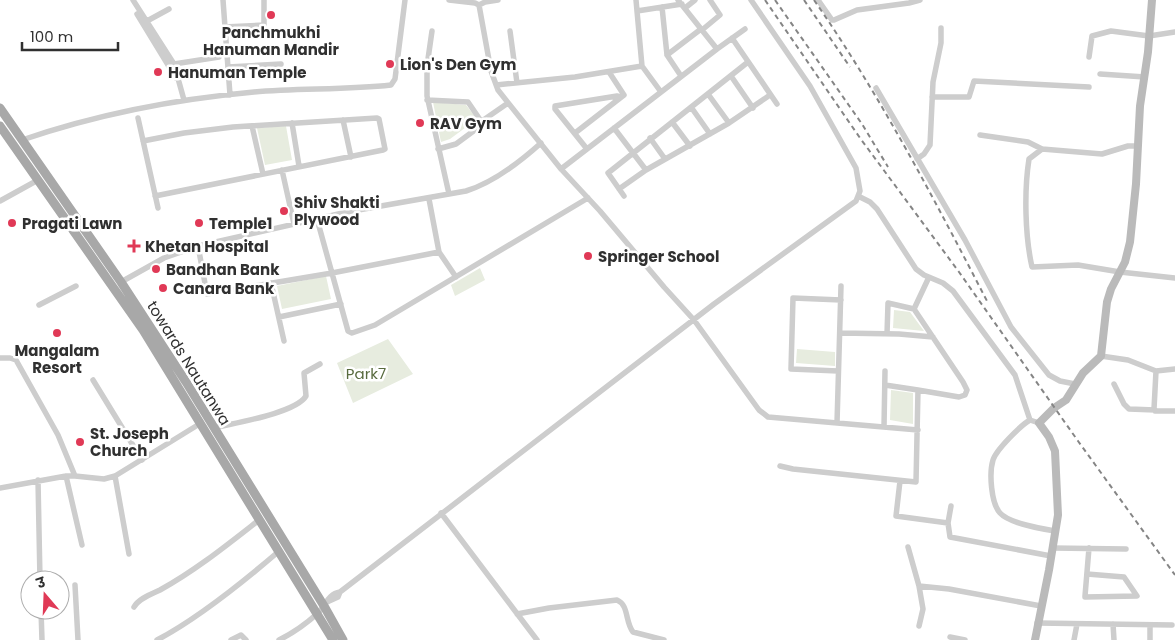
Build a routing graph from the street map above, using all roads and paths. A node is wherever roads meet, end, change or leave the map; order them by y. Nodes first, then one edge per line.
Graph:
1 (129, 0) edge
2 (133, 0) edge
3 (264, 0) edge
4 (405, 0) edge
5 (449, 0) edge
6 (491, 0) edge
7 (498, 0) edge
8 (636, 0) edge
9 (695, 0) edge
10 (710, 0) edge
11 (751, 0) edge
12 (818, 0) edge
13 (868, 0) edge
14 (920, 0) edge
15 (1152, 0) edge
16 (222, 1) edge
17 (682, 4) edge
18 (479, 5) junction
19 (662, 7) junction
20 (870, 8) junction
21 (169, 9) dead end
22 (637, 11) junction
23 (147, 21) junction
24 (224, 27) junction
25 (941, 28) dead end
26 (745, 29) dead end
27 (701, 30) junction
28 (432, 31) dead end
29 (510, 31) dead end
30 (1175, 32) edge
31 (1149, 36) junction
32 (732, 38) junction
33 (717, 49) junction
34 (667, 55) junction
35 (218, 57) dead end
36 (1089, 57) dead end
37 (748, 62) junction
38 (174, 64) junction
39 (280, 64) dead end
40 (642, 66) junction
41 (228, 67) junction
42 (609, 72) junction
43 (1100, 74) dead end
44 (681, 76) junction
45 (731, 76) junction
46 (1144, 78) junction
47 (517, 83) junction
48 (496, 85) junction
49 (181, 87) junction
50 (1089, 87) dead end
51 (876, 88) dead end
52 (661, 92) junction
53 (230, 94) junction
54 (708, 94) junction
55 (770, 95) junction
56 (621, 97) junction
57 (932, 97) junction
58 (184, 100) junction
59 (427, 100) junction
60 (508, 103) junction
61 (777, 104) dead end
62 (690, 107) junction
63 (0, 108) edge
64 (753, 108) junction
65 (138, 118) dead end
66 (343, 120) junction
67 (482, 121) junction
68 (672, 122) junction
69 (292, 123) junction
70 (729, 123) junction
71 (0, 126) edge
72 (252, 126) junction
73 (614, 128) junction
74 (575, 133) junction
75 (710, 134) junction
76 (980, 135) dead end
77 (650, 138) junction
78 (22, 140) junction
79 (143, 140) junction
80 (541, 144) junction
81 (690, 146) junction
82 (1137, 146) junction
83 (438, 149) junction
84 (587, 149) junction
85 (1042, 149) junction
86 (632, 152) junction
87 (351, 156) junction
88 (665, 159) junction
89 (917, 159) junction
90 (300, 166) junction
91 (282, 170) junction
92 (562, 170) junction
93 (646, 170) junction
94 (263, 174) junction
95 (38, 180) junction
96 (618, 189) junction
97 (449, 194) junction
98 (156, 196) junction
99 (624, 196) dead end
100 (858, 196) junction
101 (588, 198) junction
102 (429, 199) junction
103 (0, 202) edge
104 (158, 208) dead end
105 (317, 218) junction
106 (294, 224) junction
107 (198, 246) junction
108 (439, 252) junction
109 (1120, 272) junction
110 (332, 273) junction
111 (456, 277) junction
112 (929, 277) junction
113 (1175, 278) edge
114 (121, 282) junction
115 (272, 283) junction
116 (76, 286) dead end
117 (841, 286) dead end
118 (841, 300) junction
119 (341, 304) junction
120 (39, 305) dead end
121 (914, 309) junction
122 (279, 317) junction
123 (694, 320) junction
124 (840, 333) junction
125 (886, 334) junction
126 (933, 337) junction
127 (284, 341) dead end
128 (1101, 356) junction
129 (0, 358) edge
130 (320, 364) dead end
131 (1175, 369) edge
132 (838, 371) junction
133 (885, 371) dead end
134 (1156, 371) junction
135 (93, 380) dead end
136 (1075, 384) junction
137 (1114, 384) dead end
138 (885, 385) junction
139 (918, 390) junction
140 (1154, 410) junction
141 (1175, 411) edge
142 (1030, 420) junction
143 (837, 423) junction
144 (1039, 423) junction
145 (201, 424) junction
146 (884, 427) junction
147 (214, 428) junction
148 (918, 430) junction
149 (142, 460) junction
150 (780, 466) dead end
151 (66, 476) junction
152 (76, 476) junction
153 (115, 476) junction
154 (38, 480) junction
155 (900, 481) junction
156 (0, 488) edge
157 (951, 506) dead end
158 (441, 513) junction
159 (259, 520) junction
160 (948, 523) junction
161 (1055, 531) junction
162 (82, 545) dead end
163 (908, 547) dead end
164 (1089, 548) junction
165 (1126, 549) dead end
166 (278, 552) junction
167 (1052, 552) junction
168 (130, 554) dead end
169 (40, 570) edge
170 (1087, 574) junction
171 (75, 585) dead end
172 (919, 586) junction
173 (1041, 606) junction
174 (134, 607) dead end
175 (323, 607) junction
176 (517, 614) junction
177 (41, 620) edge
178 (1038, 623) junction
179 (1077, 624) junction
180 (1114, 624) junction
181 (1150, 625) junction
182 (1172, 625) dead end
183 (919, 626) dead end
184 (291, 637) edge
185 (950, 637) dead end
186 (42, 640) edge
187 (78, 640) edge
188 (157, 640) edge
189 (231, 640) edge
190 (246, 640) edge
191 (279, 640) edge
192 (333, 640) edge
193 (343, 640) edge
194 (537, 640) edge
195 (664, 640) edge
196 (965, 640) edge
197 (1035, 640) edge
198 (1074, 640) edge
199 (1114, 640) edge
200 (1150, 640) edge

1 - 49 street
2 - 23 street
3 - 24 street
4 - 53 street
5 - 18 street
6 - 7 street
6 - 18 street
8 - 22 street
9 - 17 street
10 - 27 street
11 - 100 street
12 - 20 street
13 - 20 street
14 - 20 street
15 - 31 street
16 - 24 street
17 - 19 street
17 - 27 street
18 - 48 street
19 - 22 street
19 - 34 street
21 - 23 street
22 - 40 street
23 - 38 street
24 - 41 street
25 - 57 street
26 - 32 street
27 - 33 street
27 - 34 street
28 - 59 street
29 - 47 street
30 - 31 street
31 - 36 street
31 - 46 street
32 - 33 street
32 - 37 street
33 - 44 street
34 - 44 street
35 - 38 street
37 - 45 street
37 - 55 street
38 - 49 street
39 - 41 street
40 - 42 street
40 - 52 street
41 - 53 street
42 - 47 street
42 - 56 street
43 - 46 street
44 - 52 street
45 - 54 street
45 - 64 street
46 - 82 street
47 - 48 street
48 - 60 street
49 - 58 street
50 - 57 street
51 - 89 street
52 - 73 street
53 - 58 street
54 - 62 street
54 - 70 street
55 - 61 street
55 - 64 street
56 - 74 street
56 - 74 street
57 - 89 street
58 - 78 street
59 - 67 street
59 - 83 street
60 - 67 street
60 - 80 street
62 - 68 street
62 - 75 street
63 - 78 main road, towards Nautanwa
64 - 70 street
65 - 79 street
66 - 69 street
66 - 87 street
66 - 87 street
67 - 83 street
68 - 77 street
68 - 81 street
69 - 72 street
69 - 90 street
70 - 75 street
71 - 95 main road
72 - 79 street
72 - 94 street
73 - 84 street
73 - 86 street
74 - 84 street
75 - 81 street
76 - 85 street
77 - 86 street
77 - 88 street
78 - 114 main road, towards Nautanwa
79 - 98 street
80 - 92 street
80 - 97 street
81 - 88 street
82 - 85 street
82 - 109 street
83 - 97 street
84 - 92 street
85 - 109 street
86 - 93 street
86 - 96 street
87 - 90 street
88 - 93 street
89 - 136 street
90 - 91 street
91 - 94 street
91 - 106 street
92 - 101 street
93 - 96 street
94 - 98 street
95 - 103 street
95 - 145 main road
96 - 99 street
97 - 102 street
98 - 104 street
100 - 112 street
100 - 123 street
101 - 111 street
101 - 123 street
102 - 105 street
102 - 108 street
105 - 106 street
105 - 110 street
106 - 107 street
107 - 114 street
107 - 115 street
108 - 110 street
108 - 111 street
109 - 113 street
109 - 128 street
110 - 115 street
110 - 119 street
111 - 119 street
112 - 121 street
112 - 142 street
114 - 147 main road, towards Nautanwa
115 - 122 street
116 - 120 street
117 - 118 street
118 - 124 street
118 - 132 street
119 - 122 street
121 - 125 street
121 - 126 street
122 - 127 street
123 - 143 street
123 - 158 street
124 - 125 street
124 - 132 street
125 - 126 street
126 - 139 street
128 - 134 street
128 - 136 street
129 - 152 street
130 - 147 street
131 - 134 street
132 - 143 street
133 - 138 street
134 - 140 street
135 - 149 street
136 - 144 street
137 - 140 street
138 - 139 street
138 - 146 street
139 - 148 street
140 - 141 street
142 - 144 street
142 - 161 street
143 - 146 street
144 - 161 street
145 - 149 street
145 - 159 main road
146 - 148 street
147 - 175 main road, towards Nautanwa
148 - 155 street
149 - 153 street
150 - 155 street
151 - 152 street
151 - 154 street
151 - 162 street
152 - 153 street
153 - 168 street
154 - 156 street
154 - 169 street
155 - 160 street
157 - 160 street
158 - 175 street
158 - 176 street
159 - 166 main road
159 - 174 street
160 - 167 street
161 - 167 street
163 - 172 street
164 - 165 street
164 - 167 street
164 - 170 street
166 - 175 main road
166 - 188 street
167 - 173 street
170 - 170 street
171 - 187 street
172 - 173 street
172 - 183 street
173 - 178 street
175 - 184 street
175 - 192 main road
175 - 193 main road, towards Nautanwa
176 - 194 street
176 - 195 street
177 - 186 street
178 - 179 street
178 - 197 street
179 - 180 street
179 - 198 street
180 - 181 street
180 - 199 street
181 - 182 street
181 - 200 street
184 - 191 street
185 - 196 street
189 - 190 street

